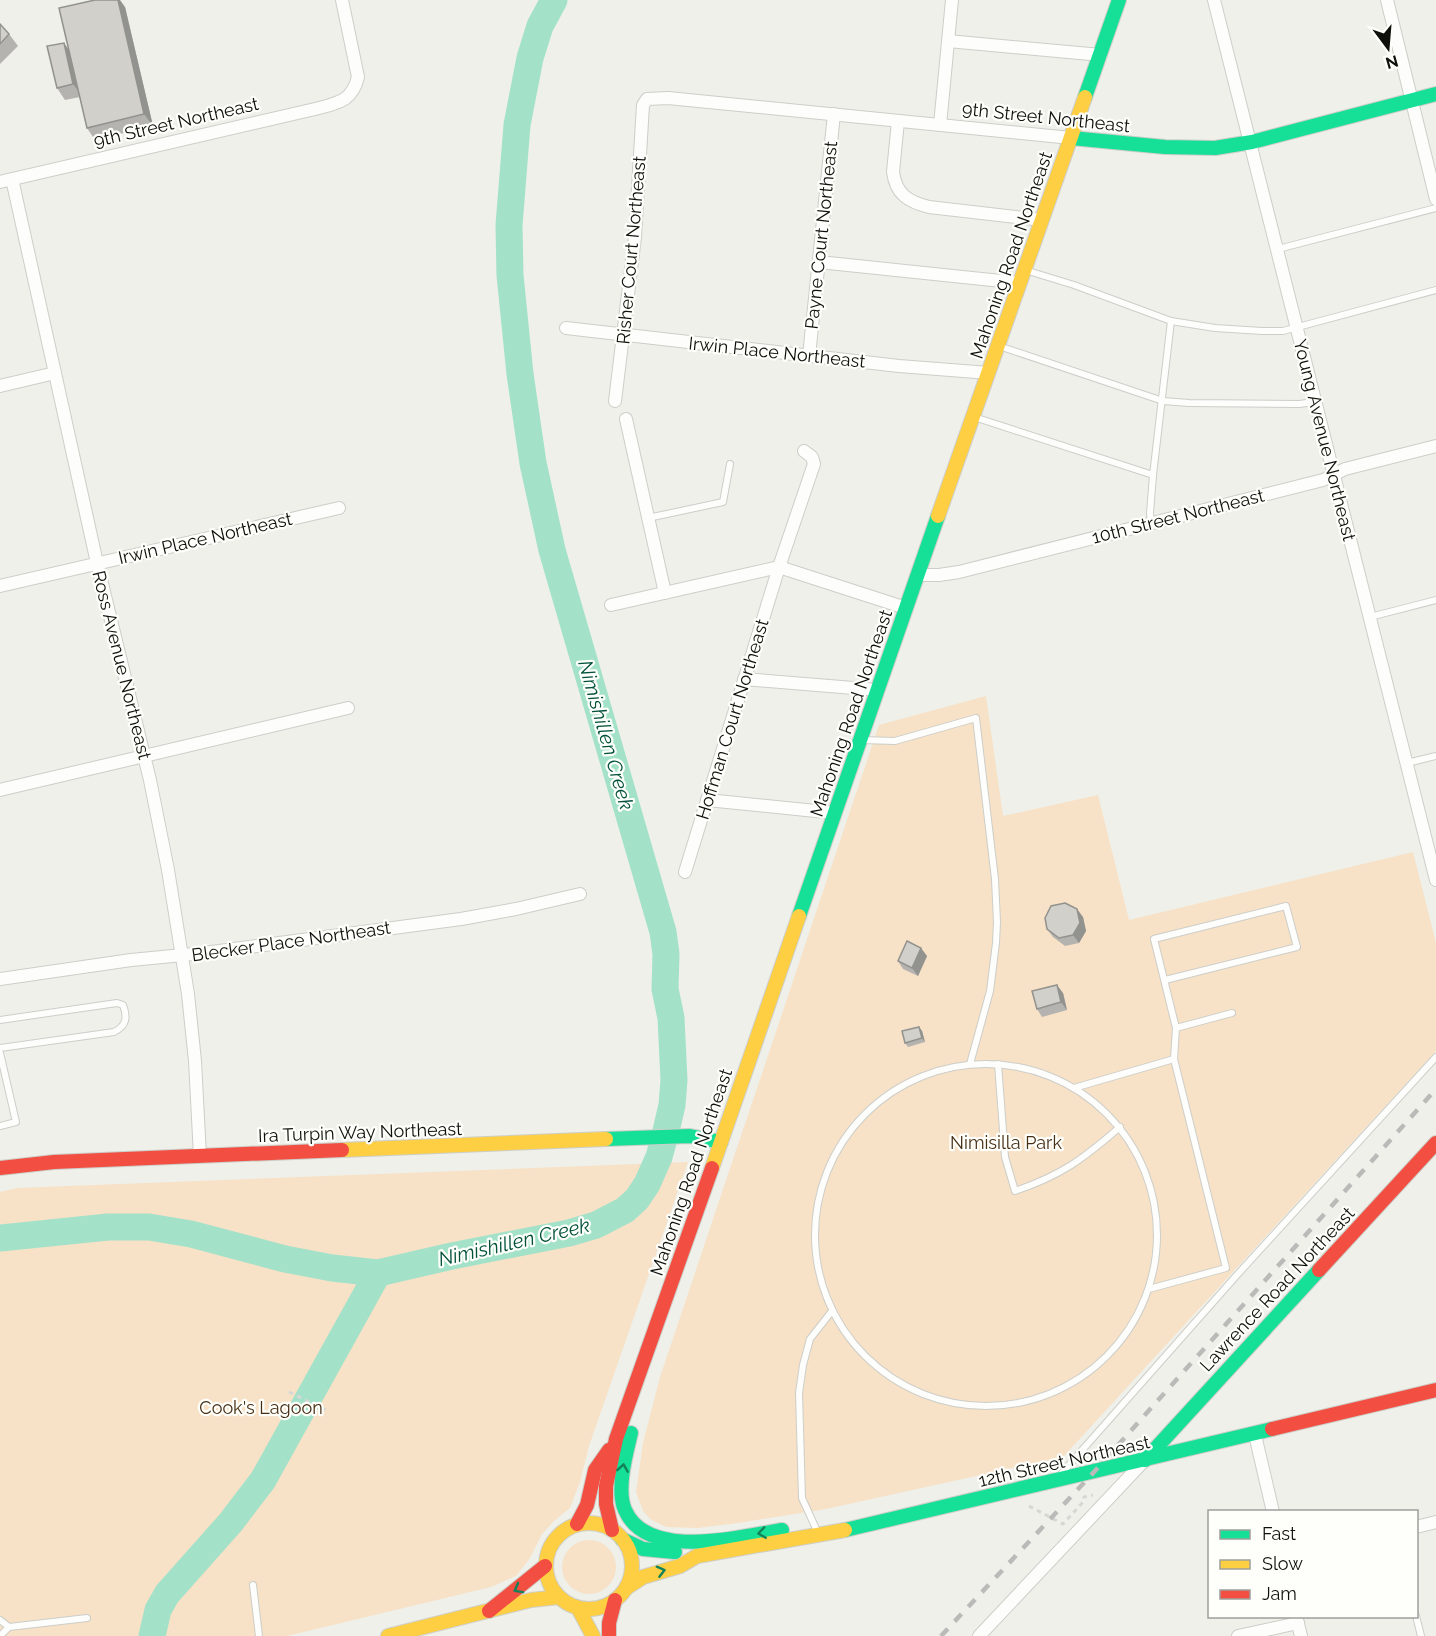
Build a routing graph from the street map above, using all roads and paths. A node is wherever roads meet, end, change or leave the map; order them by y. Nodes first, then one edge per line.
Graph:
1 (342, 0) edge
2 (952, 0) edge
3 (1119, 0) edge
4 (1214, 0) edge
5 (1387, 0) edge
6 (948, 41) junction
7 (1101, 55) junction
8 (1436, 94) edge
9 (646, 99) joint
10 (1412, 101) junction
11 (834, 114) junction
12 (898, 121) junction
13 (940, 125) junction
14 (1071, 138) junction
15 (1252, 142) junction
16 (6, 180) edge
17 (1436, 199) edge
18 (1436, 208) edge
19 (1042, 220) junction
20 (1278, 249) junction
21 (819, 262) junction
22 (1022, 277) junction
23 (1436, 290) edge
24 (1172, 321) junction
25 (1297, 326) junction
26 (566, 327) dead end
27 (624, 334) junction
28 (998, 345) junction
29 (809, 356) junction
30 (55, 373) junction
31 (988, 373) junction
32 (0, 386) edge
33 (615, 401) dead end
34 (1163, 401) junction
35 (1316, 402) junction
36 (974, 416) junction
37 (626, 419) dead end
38 (1436, 446) edge
39 (804, 451) dead end
40 (730, 464) dead end
41 (1153, 475) junction
42 (1334, 475) junction
43 (339, 508) dead end
44 (648, 518) junction
45 (1151, 524) junction
46 (98, 563) junction
47 (779, 567) junction
48 (918, 575) junction
49 (0, 586) edge
50 (665, 593) junction
51 (1436, 600) edge
52 (611, 605) dead end
53 (906, 608) junction
54 (1370, 617) junction
55 (744, 679) junction
56 (878, 690) junction
57 (348, 708) dead end
58 (860, 740) junction
59 (144, 756) junction
60 (1436, 756) edge
61 (1406, 764) junction
62 (0, 790) edge
63 (707, 800) junction
64 (835, 813) junction
65 (1431, 842) edge
66 (685, 872) dead end
67 (1436, 880) edge
68 (580, 894) dead end
69 (183, 955) junction
70 (0, 979) edge
71 (1165, 980) junction
72 (1232, 1013) dead end
73 (0, 1020) edge
74 (1176, 1028) junction
75 (0, 1050) edge
76 (1436, 1057) edge
77 (1174, 1059) junction
78 (970, 1064) junction
79 (998, 1064) junction
80 (1074, 1088) junction
81 (0, 1126) edge
82 (1120, 1127) junction
83 (721, 1142) junction
84 (1436, 1143) edge
85 (200, 1156) junction
86 (0, 1168) edge
87 (1226, 1268) junction
88 (1237, 1275) junction
89 (1149, 1289) junction
90 (832, 1311) junction
91 (643, 1364) junction
92 (1436, 1390) edge
93 (289, 1392) dead end
94 (326, 1410) dead end
95 (1255, 1435) junction
96 (616, 1439) junction
97 (1145, 1460) junction
98 (1056, 1481) junction
99 (1117, 1490) junction
100 (1028, 1505) dead end
101 (1273, 1510) edge
102 (1436, 1522) edge
103 (577, 1524) junction
104 (1418, 1526) edge
105 (617, 1534) junction
106 (820, 1536) junction
107 (697, 1556) junction
108 (545, 1566) junction
109 (253, 1585) dead end
110 (626, 1588) junction
111 (559, 1597) junction
112 (615, 1600) junction
113 (578, 1608) junction
114 (489, 1611) junction
115 (87, 1618) dead end
116 (1416, 1618) edge
117 (0, 1620) edge
118 (1297, 1620) edge
119 (9, 1627) junction
120 (422, 1632) edge
121 (0, 1636) edge
122 (259, 1636) edge
123 (388, 1636) edge
124 (593, 1636) edge
125 (609, 1636) edge
126 (979, 1636) edge
127 (1238, 1636) edge
128 (1301, 1636) edge
129 (1421, 1636) edge

1 - 16 street, 9th Street Northeast
2 - 6 street
3 - 7 main road, Mahoning Road Northeast
4 - 15 street, Young Avenue Northeast
5 - 10 street
6 - 7 street
6 - 13 street
7 - 14 main road, Mahoning Road Northeast
8 - 10 main road, 9th Street Northeast
9 - 11 street, 9th Street Northeast
9 - 27 street, Risher Court Northeast
10 - 15 main road, 9th Street Northeast
10 - 17 street
11 - 12 street, 9th Street Northeast
11 - 21 street, Payne Court Northeast
12 - 13 street, 9th Street Northeast
12 - 19 street
13 - 14 street, 9th Street Northeast
14 - 15 main road, 9th Street Northeast
14 - 19 main road, Mahoning Road Northeast
15 - 20 street, Young Avenue Northeast
16 - 30 street, Ross Avenue Northeast
18 - 20 lane
19 - 22 main road, Mahoning Road Northeast
20 - 25 street, Young Avenue Northeast
21 - 22 street
21 - 29 street, Payne Court Northeast
22 - 24 lane
22 - 28 main road, Mahoning Road Northeast
23 - 25 lane
24 - 25 lane
24 - 34 lane
25 - 35 street, Young Avenue Northeast
26 - 27 street, Irwin Place Northeast
27 - 29 street, Irwin Place Northeast
27 - 33 street, Risher Court Northeast
28 - 31 main road, Mahoning Road Northeast
28 - 34 lane
29 - 31 street, Irwin Place Northeast
30 - 32 street
30 - 46 street, Ross Avenue Northeast
31 - 36 main road, Mahoning Road Northeast
34 - 35 lane
34 - 41 lane
35 - 42 street, Young Avenue Northeast
36 - 41 lane
36 - 48 main road, Mahoning Road Northeast
37 - 44 street
38 - 42 street, 10th Street Northeast
39 - 47 street
40 - 44 lane
41 - 45 lane
42 - 45 street, 10th Street Northeast
42 - 54 street, Young Avenue Northeast
43 - 46 street, Irwin Place Northeast
44 - 50 street
45 - 48 street, 10th Street Northeast
46 - 49 street, Irwin Place Northeast
46 - 59 street, Ross Avenue Northeast
47 - 50 street
47 - 53 street
47 - 55 street, Hoffman Court Northeast
48 - 53 main road, Mahoning Road Northeast
50 - 52 street
51 - 54 lane
53 - 56 main road, Mahoning Road Northeast
54 - 61 street, Young Avenue Northeast
55 - 56 street
55 - 63 street, Hoffman Court Northeast
56 - 58 main road, Mahoning Road Northeast
57 - 59 street
58 - 64 main road, Mahoning Road Northeast
58 - 78 lane
59 - 62 street
59 - 69 street, Ross Avenue Northeast
60 - 61 lane
61 - 65 street, Young Avenue Northeast
63 - 64 street
63 - 66 street, Hoffman Court Northeast
64 - 83 main road, Mahoning Road Northeast
65 - 67 street, Young Avenue Northeast
68 - 69 street, Blecker Place Northeast
69 - 70 street, Blecker Place Northeast
69 - 85 street, Ross Avenue Northeast
71 - 71 lane
71 - 74 lane
72 - 74 lane
73 - 75 lane
74 - 77 lane
75 - 81 lane
76 - 88 lane
77 - 80 lane
77 - 87 lane
78 - 79 lane
78 - 90 lane
79 - 80 lane
79 - 82 lane
80 - 82 lane
82 - 89 lane
83 - 85 main road, Ira Turpin Way Northeast
83 - 91 main road, Mahoning Road Northeast
84 - 97 main road, Lawrence Road Northeast
85 - 86 main road, Ira Turpin Way Northeast
87 - 88 lane
87 - 89 lane
88 - 98 lane
89 - 90 lane
90 - 106 lane
91 - 96 main road, Mahoning Road Northeast
106 -> 91 main road
92 - 95 main road, 12th Street Northeast
93 - 94 path
95 - 97 main road, 12th Street Northeast
95 - 101 street
96 - 103 main road, Mahoning Road Northeast
96 - 105 main road, Mahoning Road Northeast
97 - 98 main road, 12th Street Northeast
97 - 99 street
98 - 106 main road, 12th Street Northeast
99 - 100 path
99 - 126 street
102 - 104 street
103 - 105 main road
103 - 108 main road
105 - 107 main road, 12th Street Northeast
105 - 110 main road
106 - 107 main road, 12th Street Northeast
110 -> 107 main road, 12th Street Northeast
108 - 111 main road
108 -> 114 main road
109 - 122 lane
110 - 112 main road
111 - 113 main road
111 - 114 main road
112 - 113 main road
112 - 125 main road
113 - 124 main road
114 - 120 main road
115 - 119 lane
116 - 129 lane
117 - 119 lane
118 - 127 street
118 - 128 street
119 - 121 lane
120 - 123 main road

